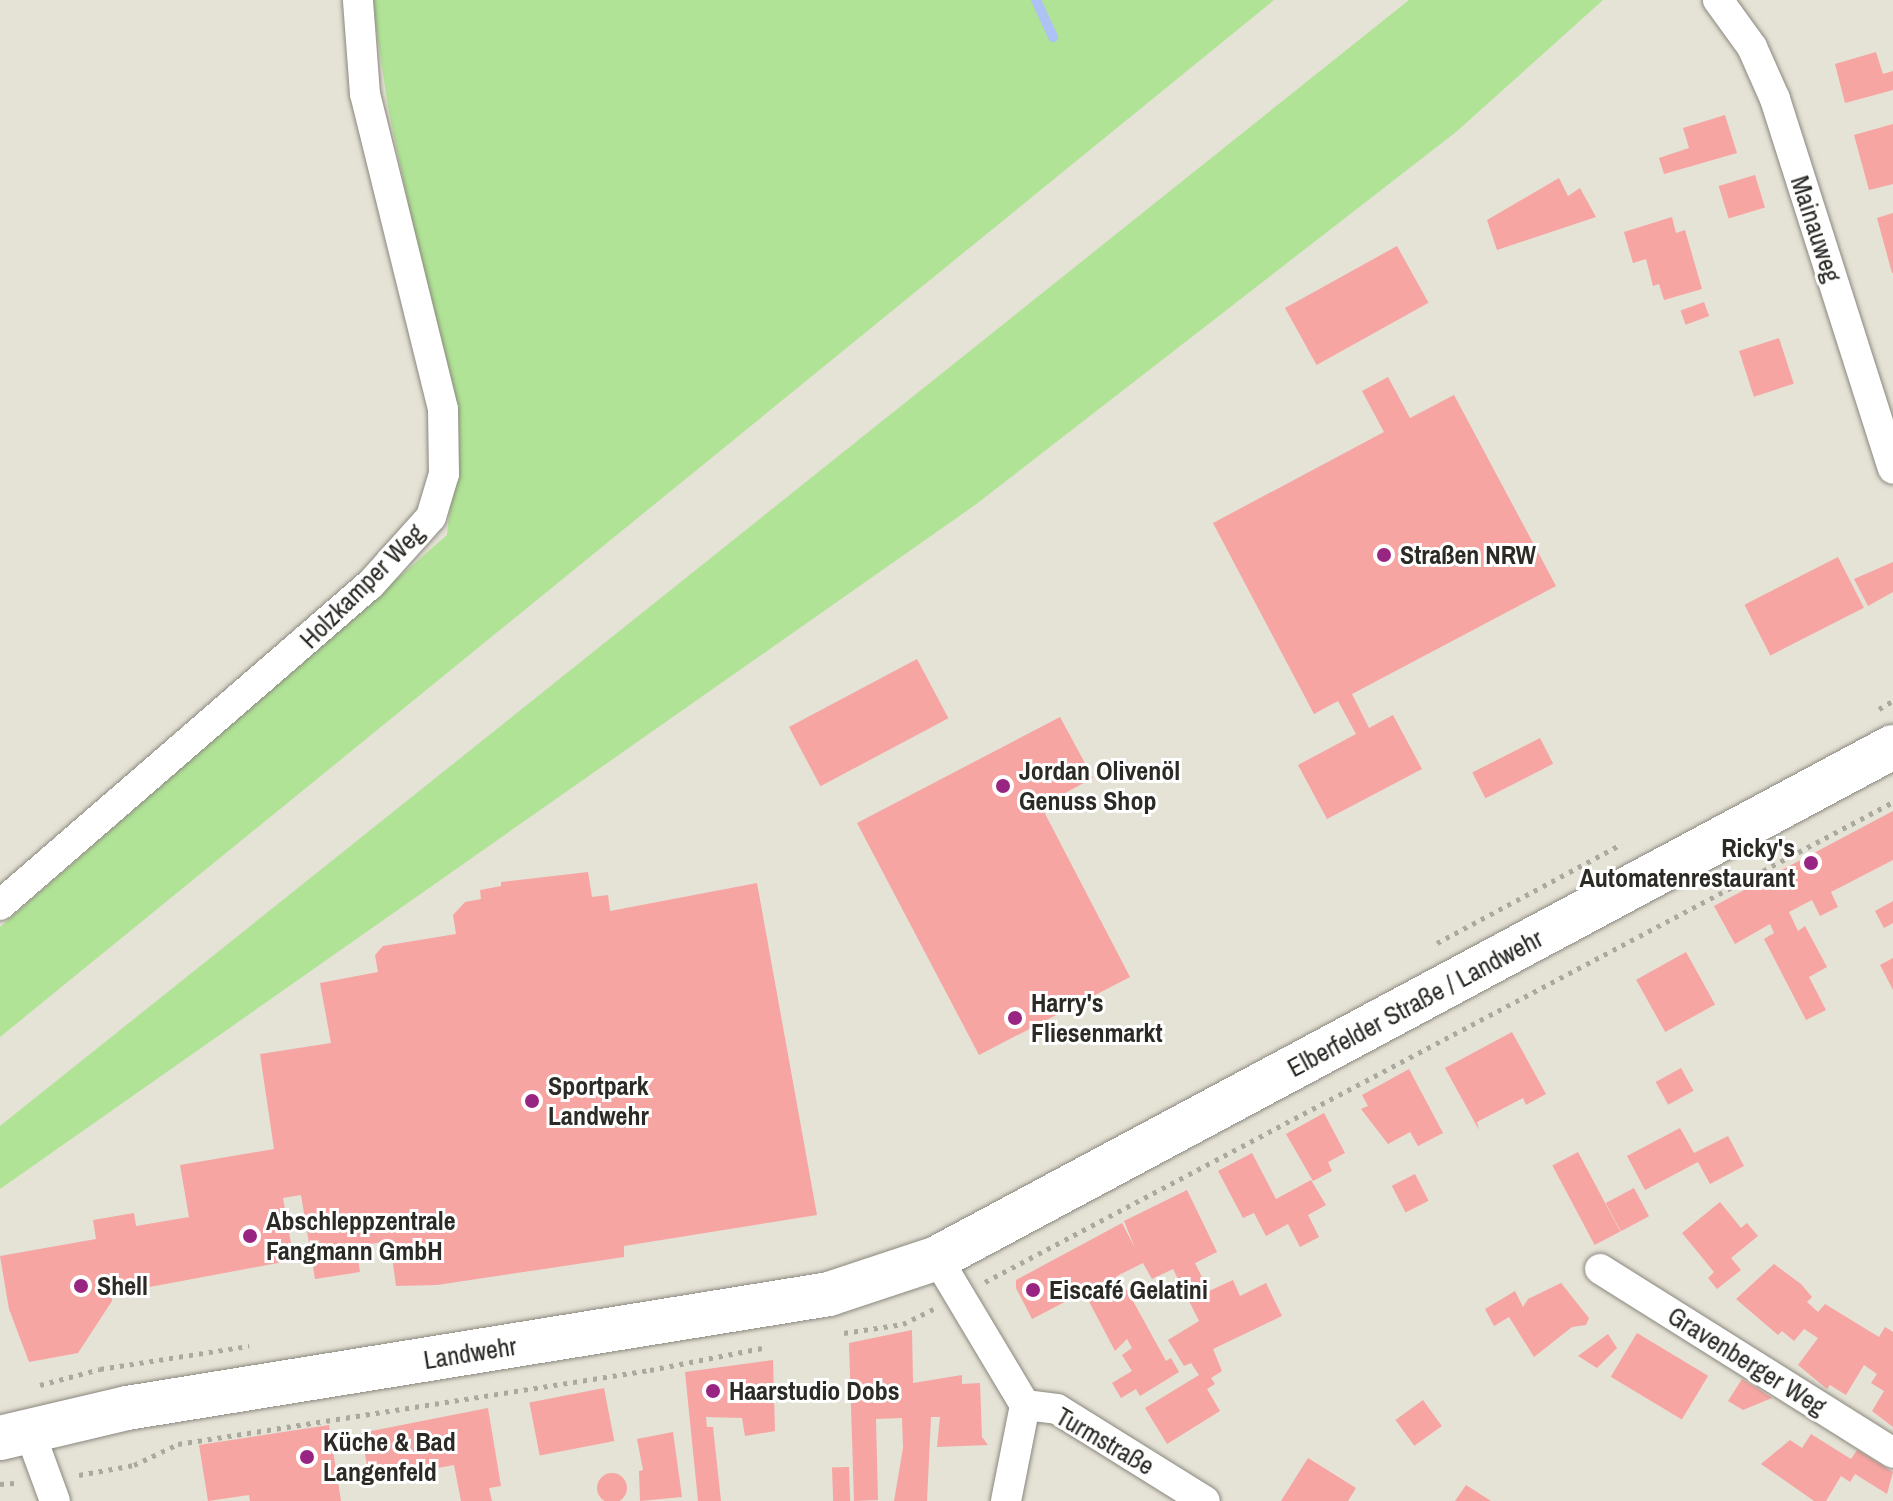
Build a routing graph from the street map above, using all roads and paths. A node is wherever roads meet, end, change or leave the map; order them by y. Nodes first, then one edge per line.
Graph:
1 (358, 0) edge
2 (1718, 0) edge
3 (1893, 469) edge
4 (1893, 701) edge
5 (1879, 732) edge
6 (1630, 840) dead end
7 (0, 905) edge
8 (1423, 950) dead end
9 (937, 1258) junction
10 (1600, 1269) dead end
11 (259, 1345) dead end
12 (29, 1388) dead end
13 (1025, 1405) junction
14 (15, 1436) edge
15 (1893, 1453) edge
16 (55, 1501) edge
17 (1006, 1501) edge
18 (1205, 1501) edge

1 - 7 street, Holzkamper Weg
2 - 3 street, Mainauweg
4 - 5 path
5 - 9 main road, Elberfelder Straße / Landwehr
6 - 8 path
9 - 13 street, Turmstraße
9 - 14 main road, Landwehr
10 - 15 street, Gravenberger Weg
11 - 12 path
13 - 17 street
13 - 18 street, Turmstraße
14 - 16 street

